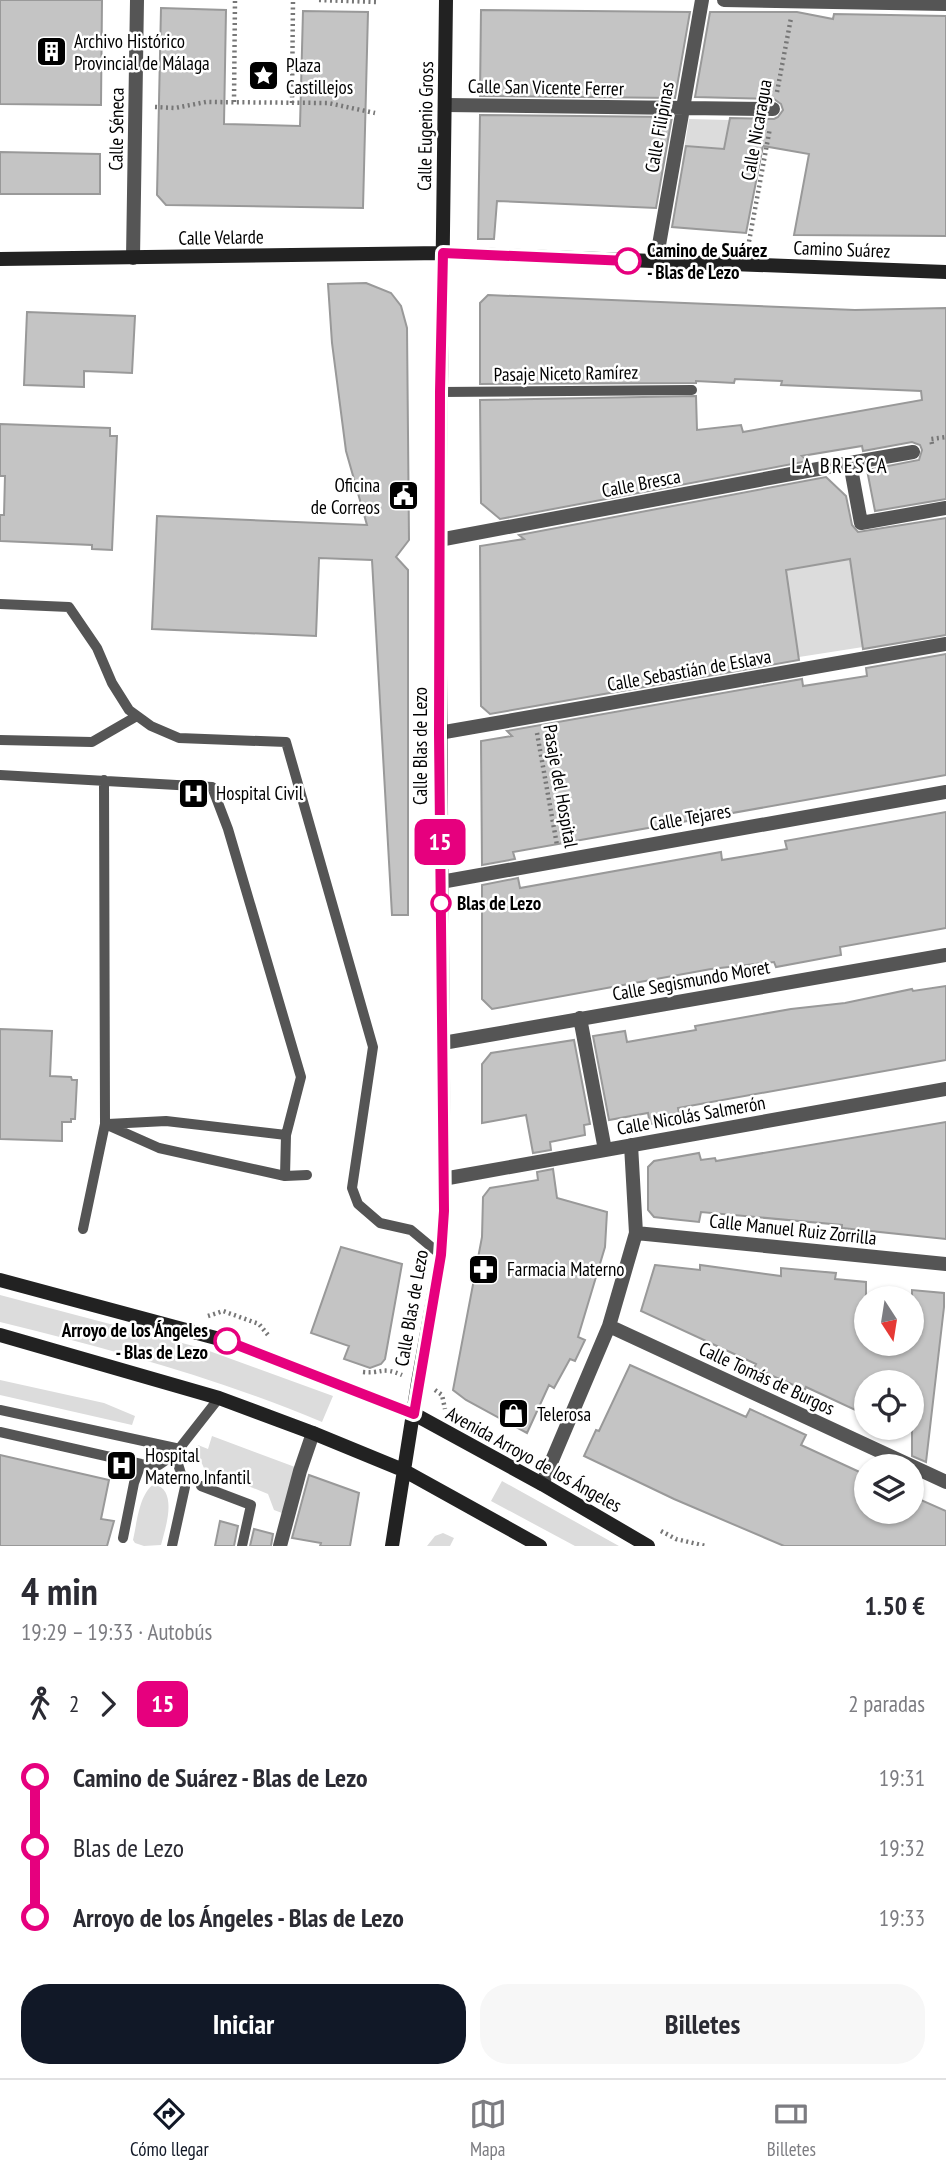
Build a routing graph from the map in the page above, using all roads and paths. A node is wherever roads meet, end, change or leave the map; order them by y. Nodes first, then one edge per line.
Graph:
1 (137, 0) edge
2 (235, 0) edge
3 (293, 0) edge
4 (319, 0) edge
5 (446, 0) edge
6 (702, 0) edge
7 (724, 0) edge
8 (795, 1) edge
9 (377, 2) edge
10 (946, 4) edge
11 (234, 102) junction
12 (292, 103) junction
13 (444, 106) junction
14 (155, 107) dead end
15 (681, 108) junction
16 (773, 109) junction
17 (374, 113) dead end
18 (443, 253) junction
19 (133, 258) junction
20 (0, 259) edge
21 (656, 262) junction
22 (744, 265) junction
23 (946, 272) edge
24 (692, 390) dead end
25 (440, 392) junction
26 (913, 452) dead end
27 (850, 463) junction
28 (946, 509) edge
29 (439, 540) junction
30 (0, 604) edge
31 (946, 644) edge
32 (137, 716) junction
33 (534, 716) junction
34 (439, 733) junction
35 (0, 740) edge
36 (0, 775) edge
37 (103, 780) junction
38 (946, 792) edge
39 (560, 860) junction
40 (441, 882) junction
41 (946, 955) edge
42 (580, 1018) junction
43 (443, 1043) junction
44 (946, 1090) edge
45 (105, 1124) junction
46 (286, 1135) junction
47 (631, 1145) junction
48 (605, 1150) junction
49 (307, 1175) dead end
50 (285, 1176) junction
51 (443, 1179) junction
52 (83, 1229) dead end
53 (636, 1233) junction
54 (441, 1255) junction
55 (946, 1264) edge
56 (0, 1280) edge
57 (609, 1326) junction
58 (0, 1335) edge
59 (219, 1398) junction
60 (0, 1410) edge
61 (414, 1414) junction
62 (0, 1432) edge
63 (313, 1433) junction
64 (178, 1452) junction
65 (141, 1464) junction
66 (403, 1469) junction
67 (946, 1482) edge
68 (542, 1484) junction
69 (201, 1486) dead end
70 (123, 1538) dead end
71 (172, 1546) edge
72 (242, 1546) edge
73 (280, 1546) edge
74 (392, 1546) edge
75 (540, 1546) edge
76 (648, 1546) edge

1 - 19 street, Calle Séneca
2 - 11 path
3 - 12 path
4 - 9 path
5 - 13 main road, Calle Eugenio Gross
6 - 15 street, Calle Filipinas
7 - 8 street
8 - 10 street
8 - 16 path, Calle Nicaragua
11 - 12 path
11 - 14 path
12 - 17 path
13 - 15 street, Calle San Vicente Ferrer
13 - 18 main road, Calle Eugenio Gross
15 - 16 street, Calle San Vicente Ferrer
15 - 21 street, Calle Filipinas
16 - 22 path, Calle Nicaragua
18 - 19 main road, Calle Velarde
18 - 21 main road, Camino Suárez
18 - 25 main road, Calle Blas de Lezo
19 - 20 main road, Calle Velarde
21 - 22 main road, Camino Suárez
22 - 23 main road, Camino Suárez
24 - 25 lane, Pasaje Niceto Ramírez
25 - 29 main road, Calle Blas de Lezo
26 - 27 street, Calle Bresca
27 - 28 street
27 - 29 street, Calle Bresca
29 - 34 main road, Calle Blas de Lezo
30 - 32 lane
31 - 33 street, Calle Sebastián de Eslava
32 - 35 lane
32 - 54 lane
33 - 34 street, Calle Sebastián de Eslava
33 - 39 path, Pasaje del Hospital
34 - 40 main road, Calle Blas de Lezo
36 - 37 lane
37 - 45 lane
37 - 46 lane
38 - 39 street, Calle Tejares
39 - 40 street, Calle Tejares
40 - 43 main road, Calle Blas de Lezo
41 - 42 street, Calle Segismundo Moret
42 - 43 street, Calle Segismundo Moret
42 - 48 street
43 - 51 main road, Calle Blas de Lezo
44 - 47 street, Calle Nicolás Salmerón
45 - 46 lane
45 - 50 lane
45 - 52 lane
46 - 50 lane
47 - 48 street, Calle Nicolás Salmerón
47 - 53 street
48 - 51 street, Calle Nicolás Salmerón
49 - 50 lane
51 - 54 main road, Calle Blas de Lezo
53 - 55 street, Calle Manuel Ruiz Zorrilla
53 - 57 street
54 - 61 main road, Calle Blas de Lezo
56 - 61 main road, Avenida Arroyo de los Ángeles
57 - 67 street, Calle Tomás de Burgos
57 - 68 street
58 - 59 main road
59 - 63 main road
59 - 64 lane
60 - 64 lane
61 - 66 main road, Calle Blas de Lezo
61 - 68 main road, Avenida Arroyo de los Ángeles
62 - 65 lane
63 - 66 main road
63 - 73 street
64 - 65 lane
64 - 71 lane
65 - 70 lane
66 - 74 main road, Calle Blas de Lezo
66 - 75 main road
68 - 76 main road, Avenida Arroyo de los Ángeles
69 - 72 lane

